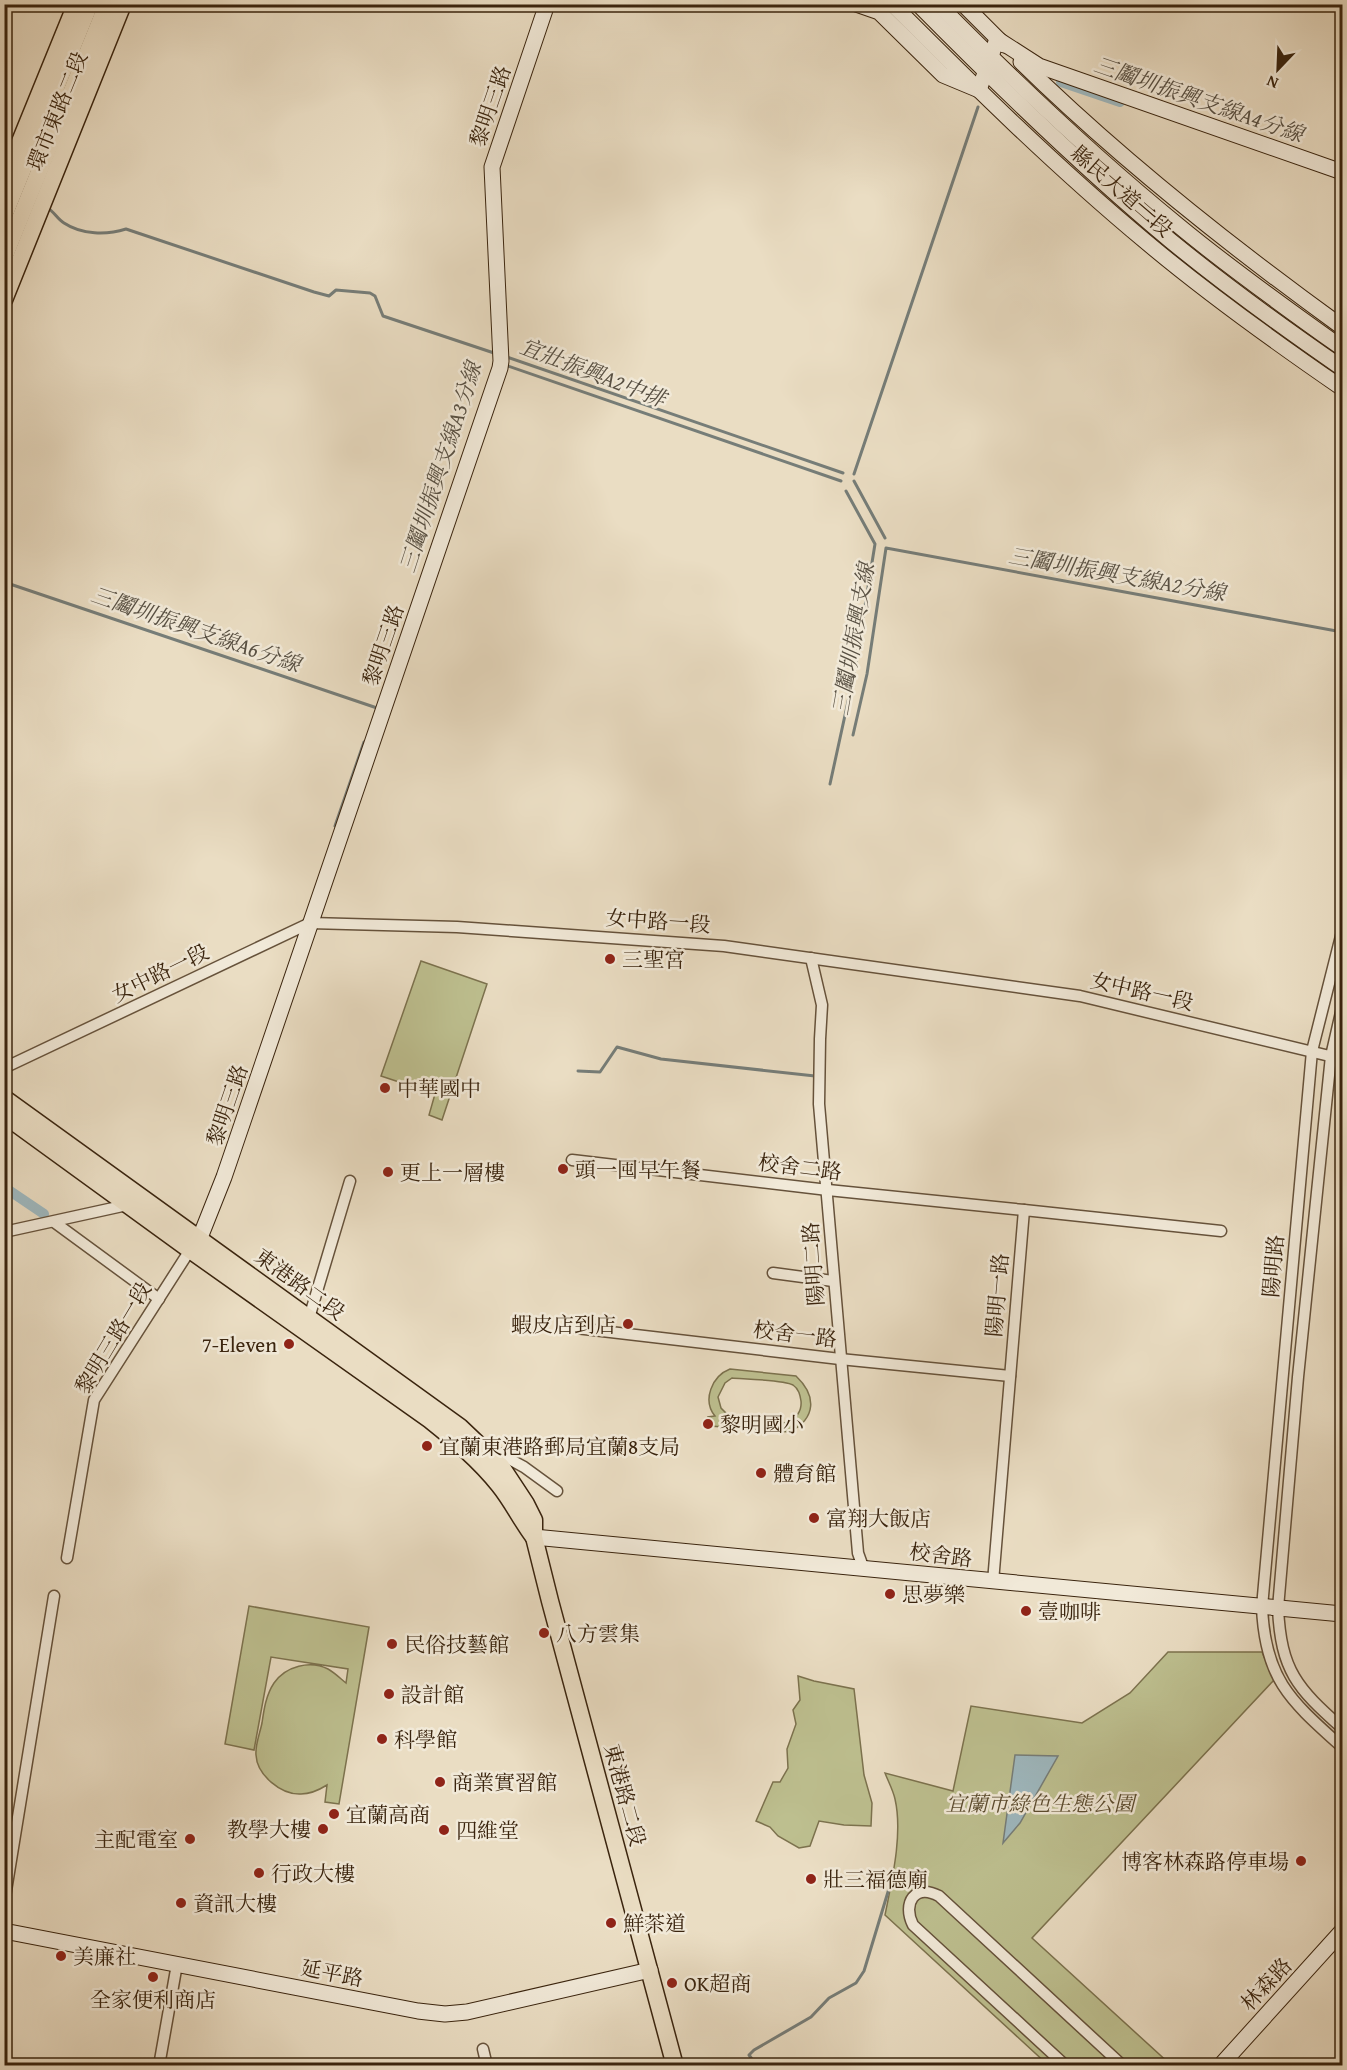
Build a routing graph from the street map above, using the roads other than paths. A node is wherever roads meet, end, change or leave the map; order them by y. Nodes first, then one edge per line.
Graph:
1 (76, 4) edge
2 (90, 4) edge
3 (107, 4) edge
4 (123, 4) edge
5 (547, 4) edge
6 (856, 4) edge
7 (918, 4) edge
8 (938, 4) edge
9 (963, 4) edge
10 (884, 7) edge
11 (997, 39) junction
12 (988, 64) junction
13 (1065, 76) junction
14 (979, 90) junction
15 (1052, 92) junction
16 (1342, 172) edge
17 (4, 181) edge
18 (4, 216) edge
19 (4, 258) edge
20 (4, 300) edge
21 (1283, 327) junction
22 (1342, 327) edge
23 (1278, 343) junction
24 (1342, 348) edge
25 (1342, 368) edge
26 (1342, 388) edge
27 (310, 923) junction
28 (1342, 932) edge
29 (811, 958) junction
30 (1342, 1008) edge
31 (1312, 1052) junction
32 (1331, 1056) junction
33 (1342, 1059) edge
34 (4, 1068) edge
35 (4, 1098) edge
36 (4, 1115) edge
37 (572, 1160) dead end
38 (350, 1181) dead end
39 (828, 1190) junction
40 (131, 1199) junction
41 (1024, 1210) junction
42 (54, 1222) junction
43 (1221, 1231) dead end
44 (4, 1232) edge
45 (194, 1245) junction
46 (773, 1274) dead end
47 (833, 1281) junction
48 (159, 1299) junction
49 (309, 1318) junction
50 (576, 1328) dead end
51 (840, 1359) junction
52 (1010, 1376) junction
53 (478, 1442) junction
54 (557, 1491) dead end
55 (534, 1537) junction
56 (67, 1558) dead end
57 (863, 1567) junction
58 (993, 1582) junction
59 (54, 1596) dead end
60 (1262, 1607) junction
61 (1278, 1608) junction
62 (1342, 1614) edge
63 (1342, 1728) edge
64 (1342, 1747) edge
65 (4, 1903) edge
66 (4, 1931) edge
67 (1342, 1931) edge
68 (177, 1964) junction
69 (650, 1970) junction
70 (483, 2049) dead end
71 (159, 2066) edge
72 (487, 2066) edge
73 (675, 2066) edge
74 (1066, 2066) edge
75 (1123, 2066) edge
76 (1220, 2066) edge

1 - 17 main road, 環市東路二段
2 - 18 main road, 環市東路二段
3 - 19 main road, 環市東路二段
4 - 20 main road, 環市東路二段
5 - 27 street, 黎明三路
6 - 10 street
7 - 12 street, 縣民大道二段
8 - 12 street, 縣民大道二段
9 - 11 street, 縣民大道二段
10 - 14 street
11 - 12 street
11 - 13 street
11 - 15 street, 縣民大道二段
12 - 14 street
12 - 21 street, 縣民大道二段
12 - 24 street, 縣民大道二段
13 - 15 street
13 - 16 street
14 - 23 street, 縣民大道二段
15 - 22 street, 縣民大道二段
21 - 23 street
21 - 25 street, 縣民大道二段
23 - 26 street, 縣民大道二段
27 - 29 street, 女中路一段
27 - 34 street, 女中路一段
27 - 45 street, 黎明三路
28 - 31 street, 陽明路
29 - 31 street, 女中路一段
29 - 39 street, 陽明二路
30 - 32 street, 陽明路
31 - 32 street, 女中路一段
31 - 60 street, 陽明路
32 - 33 street, 女中路一段
32 - 61 street, 陽明路
35 - 40 main road, 東港路二段
36 - 40 main road, 東港路二段
37 - 39 street, 校舍二路
38 - 49 street
39 - 41 street, 校舍二路
39 - 47 street, 陽明二路
40 - 42 street
40 - 45 main road, 東港路二段
41 - 43 street
41 - 52 street, 陽明一路
42 - 44 street
42 - 48 street
45 - 48 street, 黎明三路一段
45 - 49 main road, 東港路二段
45 - 55 main road, 東港路二段
46 - 47 street
47 - 51 street, 陽明二路
48 - 56 street, 黎明三路一段
49 - 53 main road, 東港路二段
50 - 51 street, 校舍一路
51 - 52 street, 校舍一路
51 - 57 street, 陽明二路
52 - 58 street, 陽明一路
53 - 54 street
53 - 55 main road, 東港路二段
55 - 57 street, 校舍路
55 - 69 main road, 東港路二段
57 - 58 street, 校舍路
58 - 60 street, 校舍路
59 - 65 street
60 - 61 street, 校舍路
60 - 64 street, 陽明路
61 - 62 street, 校舍路
61 - 63 street, 陽明路
66 - 68 street, 延平路
67 - 76 street, 林森路
68 - 69 street, 延平路
68 - 71 street
69 - 73 main road, 東港路二段
70 - 72 street
74 - 75 street

